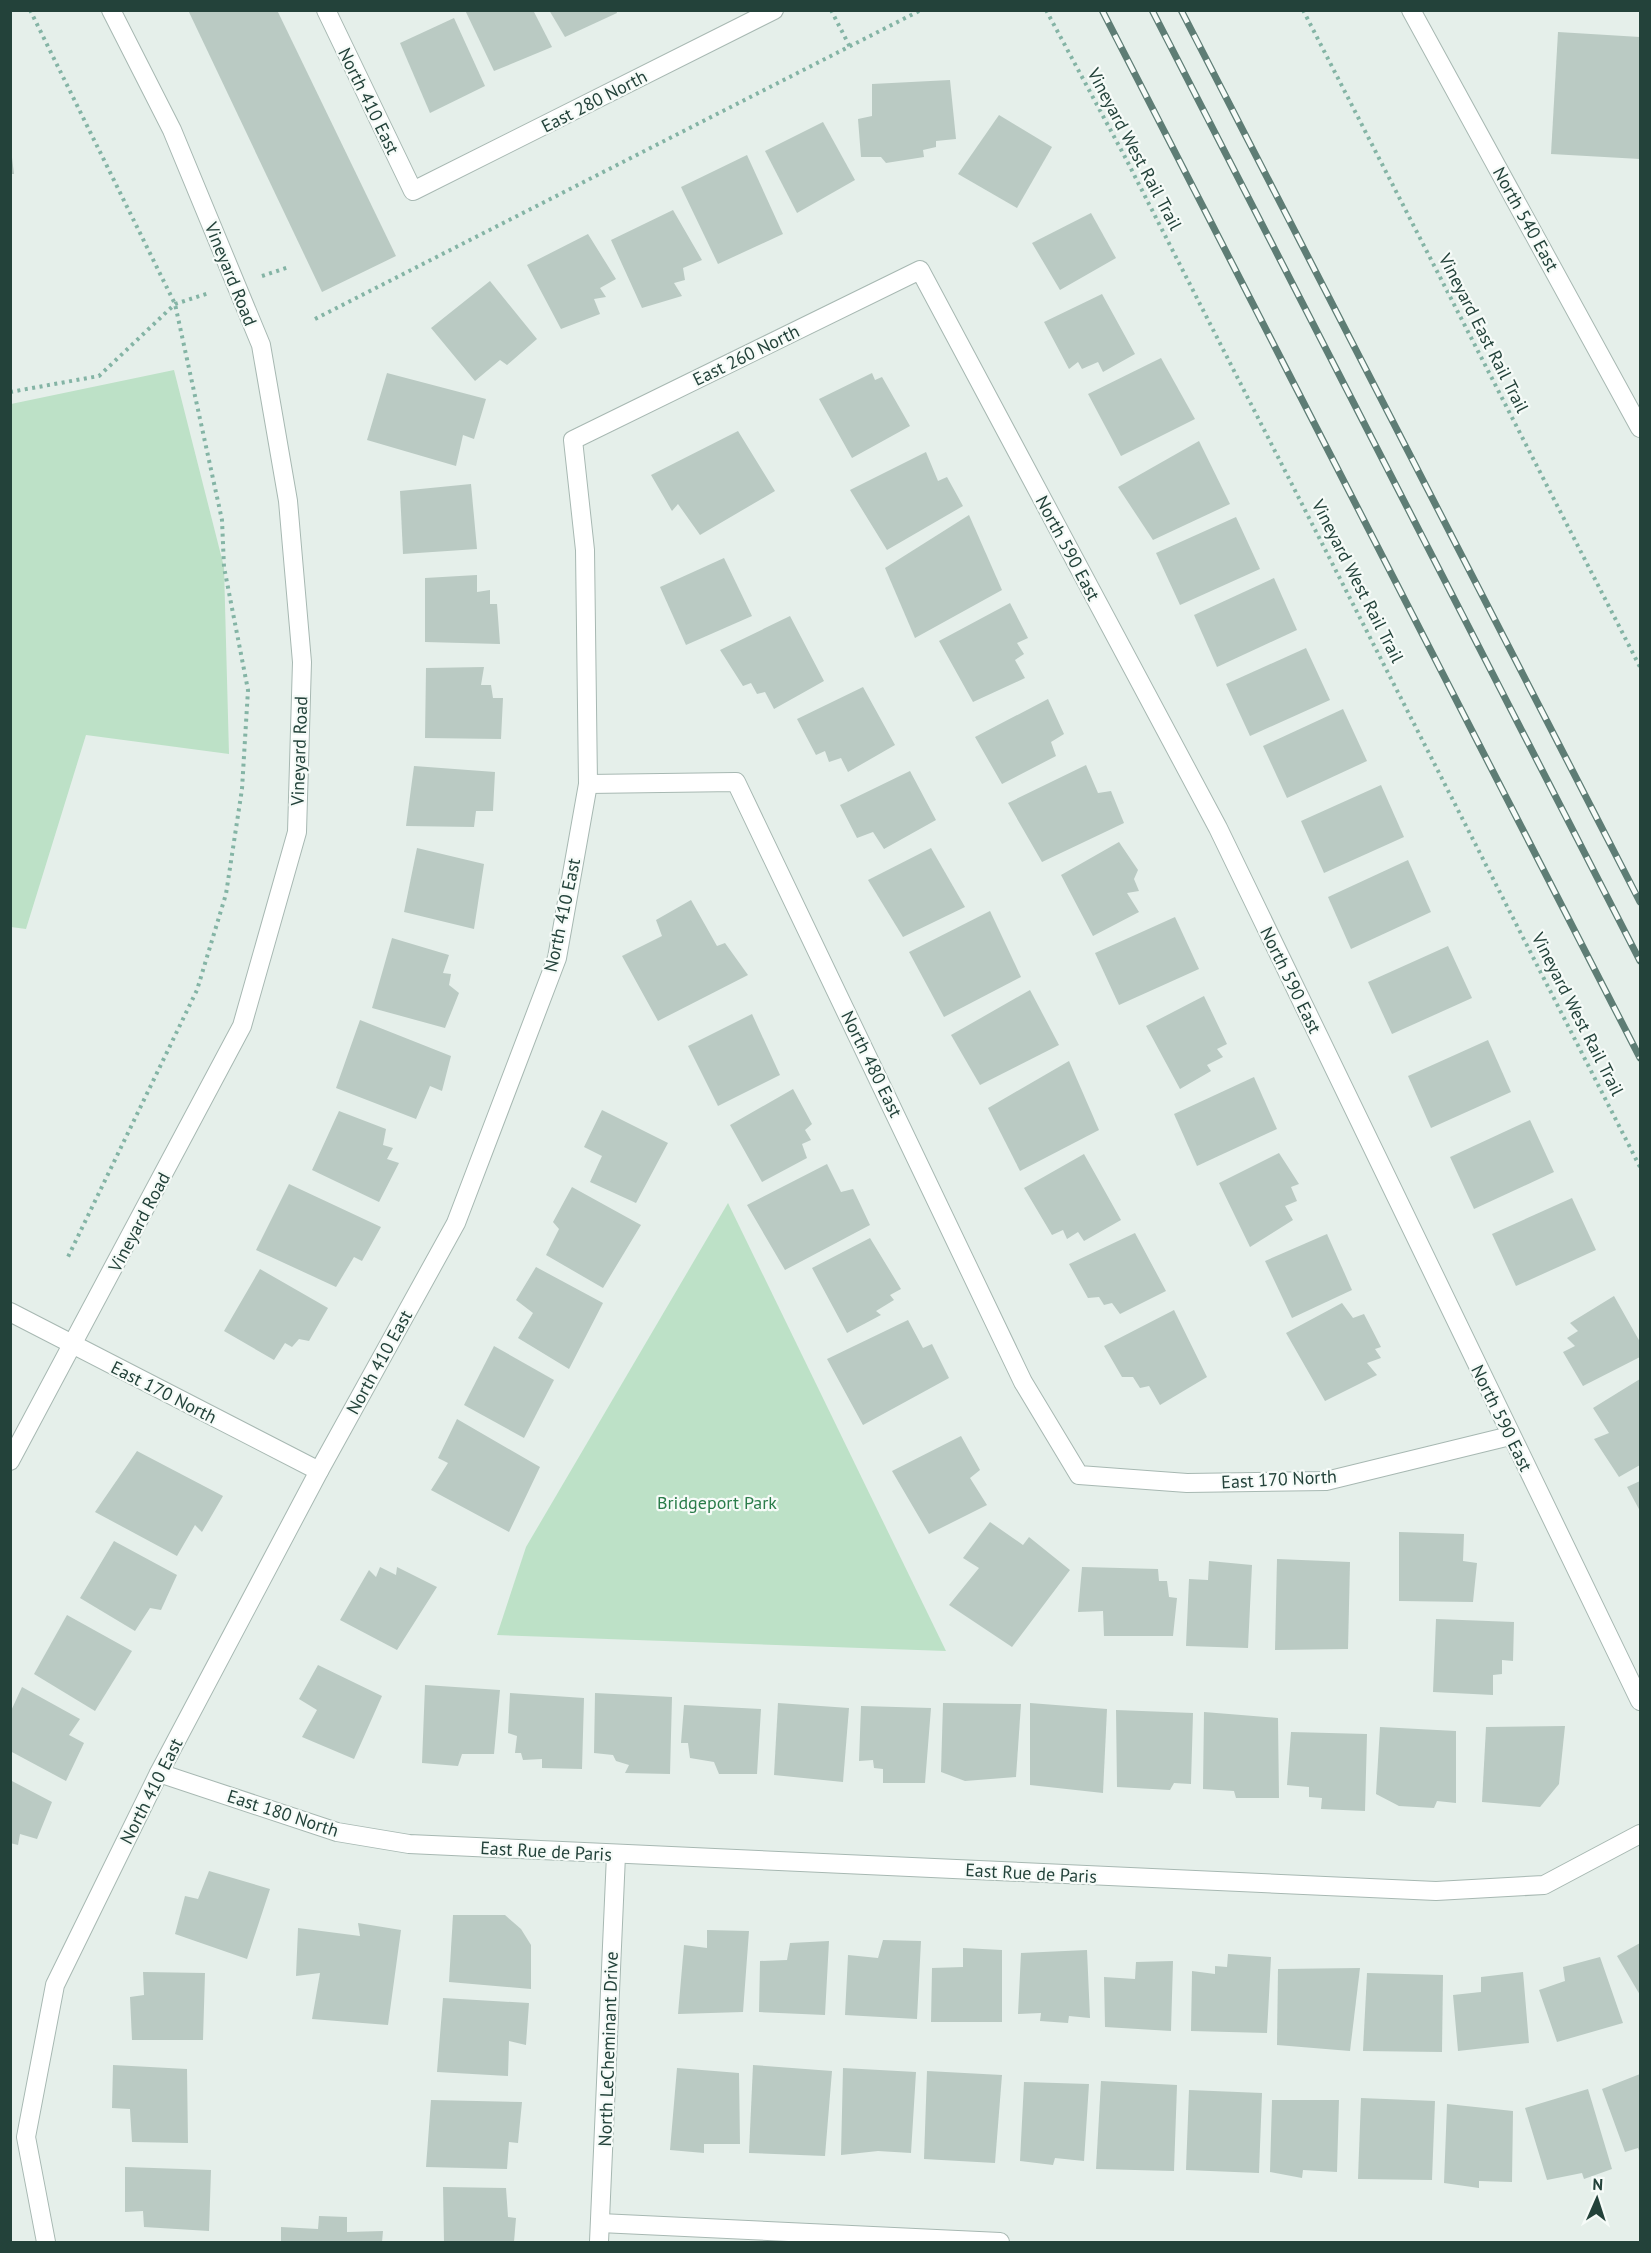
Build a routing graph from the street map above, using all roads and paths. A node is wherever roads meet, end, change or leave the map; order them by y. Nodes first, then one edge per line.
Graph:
1 (30, 10) edge
2 (111, 10) edge
3 (326, 10) edge
4 (774, 10) edge
5 (831, 10) edge
6 (921, 10) edge
7 (1046, 10) edge
8 (1303, 10) edge
9 (1411, 10) edge
10 (850, 46) junction
11 (413, 191) joint
12 (920, 270) joint
13 (175, 304) junction
14 (315, 319) dead end
15 (10, 392) edge
16 (1641, 428) edge
17 (573, 440) joint
18 (1641, 667) edge
19 (588, 784) junction
20 (1641, 1167) edge
21 (67, 1259) dead end
22 (10, 1312) edge
23 (73, 1344) junction
24 (1510, 1436) junction
25 (10, 1461) edge
26 (319, 1471) junction
27 (1079, 1474) joint
28 (1641, 1701) edge
29 (159, 1773) junction
30 (1641, 1834) edge
31 (409, 1844) joint
32 (616, 1855) junction
33 (600, 2223) junction
34 (46, 2242) edge
35 (599, 2242) edge
36 (1000, 2242) edge

1 - 13 path
2 - 23 street, Vineyard Road
3 - 11 street, North 410 East
4 - 11 street, East 280 North
5 - 10 path
6 - 10 path
7 - 20 path, Vineyard West Rail Trail
8 - 18 path, Vineyard East Rail Trail
9 - 16 street, North 540 East
10 - 14 path
12 - 17 street, East 260 North
12 - 24 street, North 590 East
13 - 15 path
13 - 21 path
17 - 19 street, North 410 East
19 - 26 street, North 410 East
19 - 27 street, North 480 East
22 - 23 street, East 170 North
23 - 25 street, Vineyard Road
23 - 26 street, East 170 North
24 - 27 street, East 170 North
24 - 28 street, North 590 East
26 - 29 street, North 410 East
29 - 31 street, East 180 North
29 - 34 street, North 410 East
30 - 32 street, East Rue de Paris
31 - 32 street, East Rue de Paris
32 - 33 street, North LeCheminant Drive
33 - 35 street, North LeCheminant Drive
33 - 36 street

